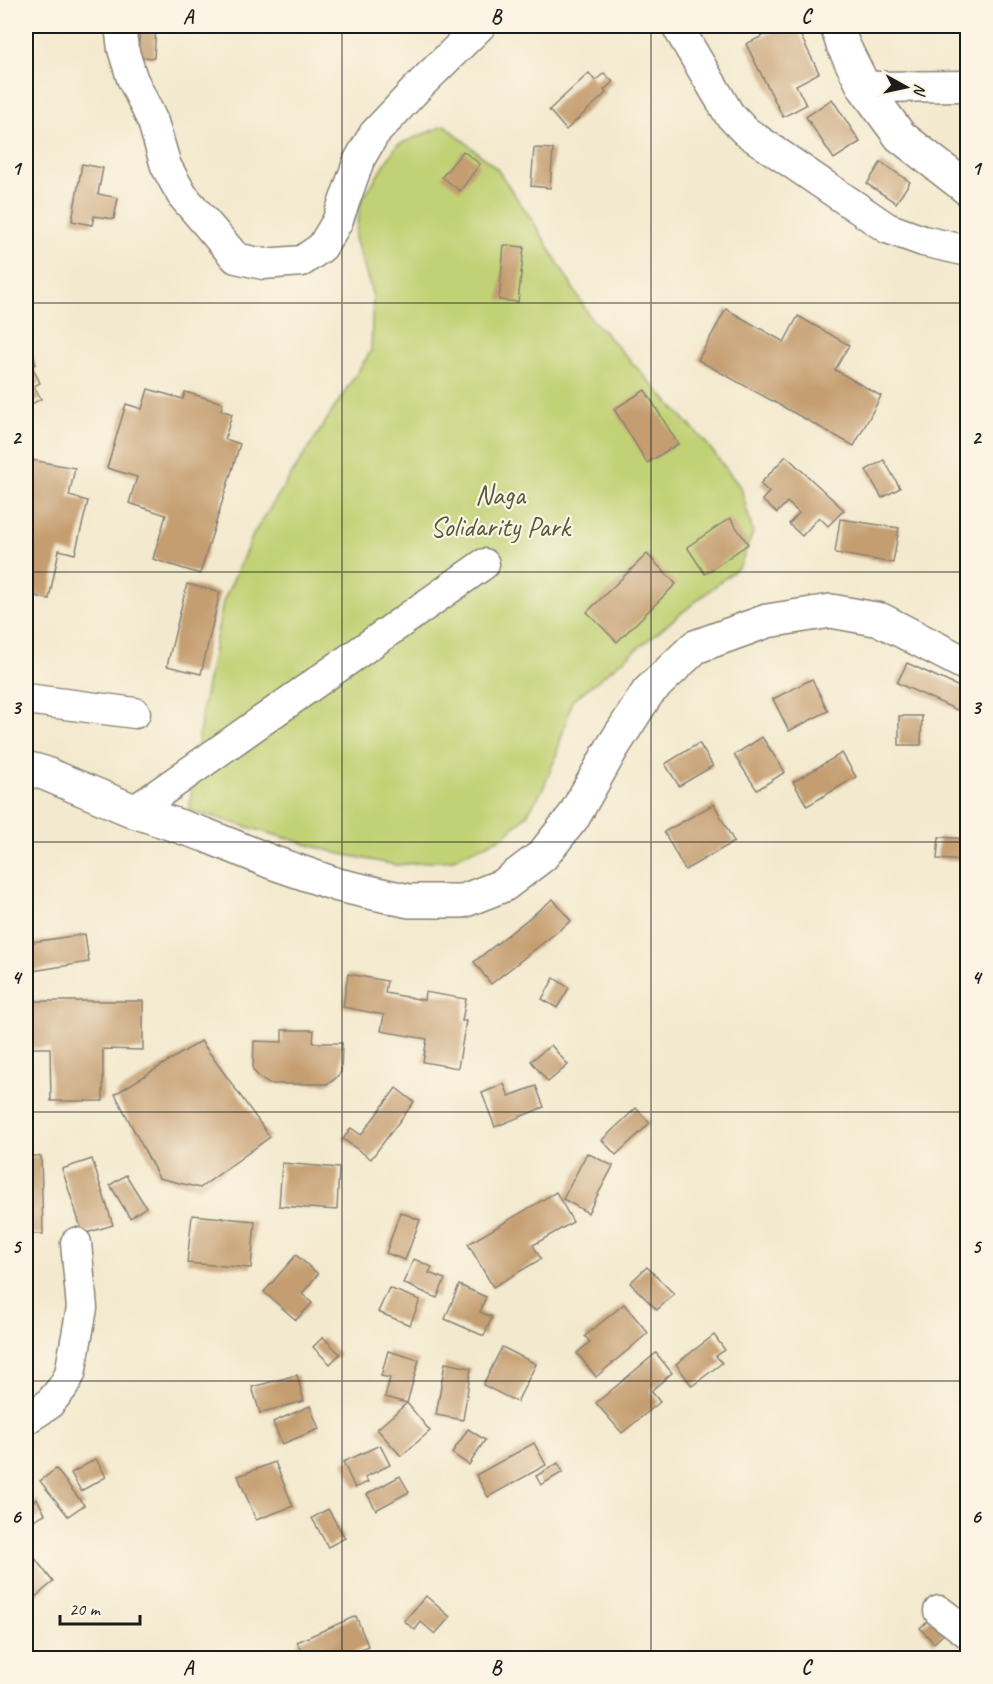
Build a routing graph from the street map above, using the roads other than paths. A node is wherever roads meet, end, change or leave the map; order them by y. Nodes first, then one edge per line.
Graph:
1 (120, 26) edge
2 (480, 26) edge
3 (677, 26) edge
4 (837, 26) edge
5 (968, 86) edge
6 (864, 87) junction
7 (968, 189) edge
8 (968, 250) edge
9 (484, 564) dead end
10 (968, 665) edge
11 (26, 699) edge
12 (135, 713) dead end
13 (26, 768) edge
14 (134, 811) junction
15 (76, 1243) dead end
16 (26, 1419) edge
17 (939, 1611) dead end
18 (968, 1633) edge

1 - 2 street
3 - 8 street
4 - 6 main road
5 - 6 street
6 - 7 main road
9 - 14 street
10 - 14 main road
11 - 12 street
13 - 14 main road
15 - 16 street
17 - 18 street

